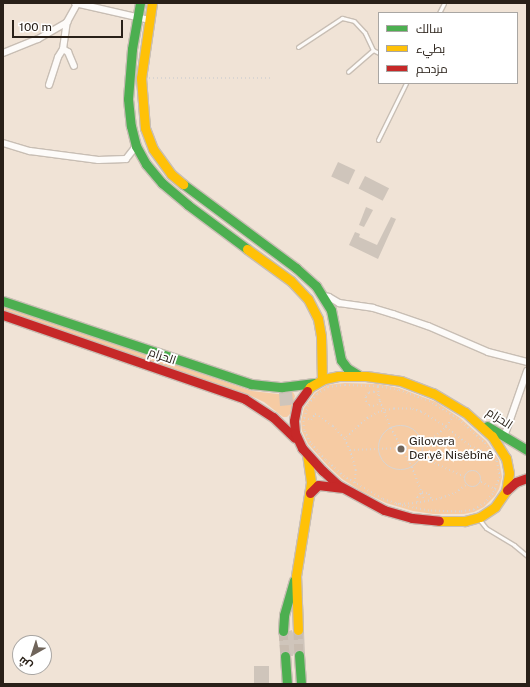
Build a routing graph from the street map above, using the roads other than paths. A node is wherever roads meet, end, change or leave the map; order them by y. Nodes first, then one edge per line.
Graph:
1 (140, 3) edge
2 (152, 3) edge
3 (444, 3) edge
4 (75, 4) edge
5 (440, 12) edge
6 (138, 17) junction
7 (150, 20) junction
8 (67, 22) junction
9 (298, 47) dead end
10 (63, 49) junction
11 (373, 50) junction
12 (378, 52) edge
13 (3, 53) edge
14 (74, 66) dead end
15 (348, 72) dead end
16 (406, 84) edge
17 (49, 85) dead end
18 (378, 140) dead end
19 (3, 142) edge
20 (136, 146) junction
21 (324, 296) junction
22 (3, 301) edge
23 (3, 315) edge
24 (527, 362) edge
25 (527, 371) edge
26 (360, 376) junction
27 (319, 381) junction
28 (458, 407) junction
29 (504, 437) junction
30 (300, 444) junction
31 (527, 450) edge
32 (306, 453) junction
33 (527, 478) edge
34 (344, 489) junction
35 (502, 492) junction
36 (310, 493) junction
37 (479, 518) junction
38 (527, 556) edge
39 (298, 567) junction
40 (298, 630) tunnel mouth
41 (283, 631) tunnel mouth
42 (285, 656) tunnel mouth
43 (299, 656) tunnel mouth
44 (287, 684) edge
45 (301, 684) edge

1 - 6 main road
2 - 7 main road
3 - 5 lane
4 - 6 street
4 - 8 street
6 - 7 street
6 - 20 main road
7 - 21 main road
8 - 10 street
8 - 13 street
9 - 11 lane
10 - 14 street
10 - 17 street
11 - 12 lane
11 - 15 lane
16 - 18 lane
19 - 20 street
20 - 27 main road
21 - 24 street
21 - 26 main road
22 - 27 main road, الحزام
23 - 30 main road, الحزام
25 - 29 street
26 - 27 main road
26 - 28 main road
27 - 30 main road
28 - 29 main road, الحزام
28 - 35 main road
29 - 31 main road, الحزام
30 - 32 main road
32 - 34 main road
32 - 36 main road
33 - 35 main road
34 - 36 main road
34 - 37 main road
35 - 37 main road
36 - 39 main road
37 - 38 lane
39 - 40 main road
39 - 41 main road
42 - 44 main road
43 - 45 main road

